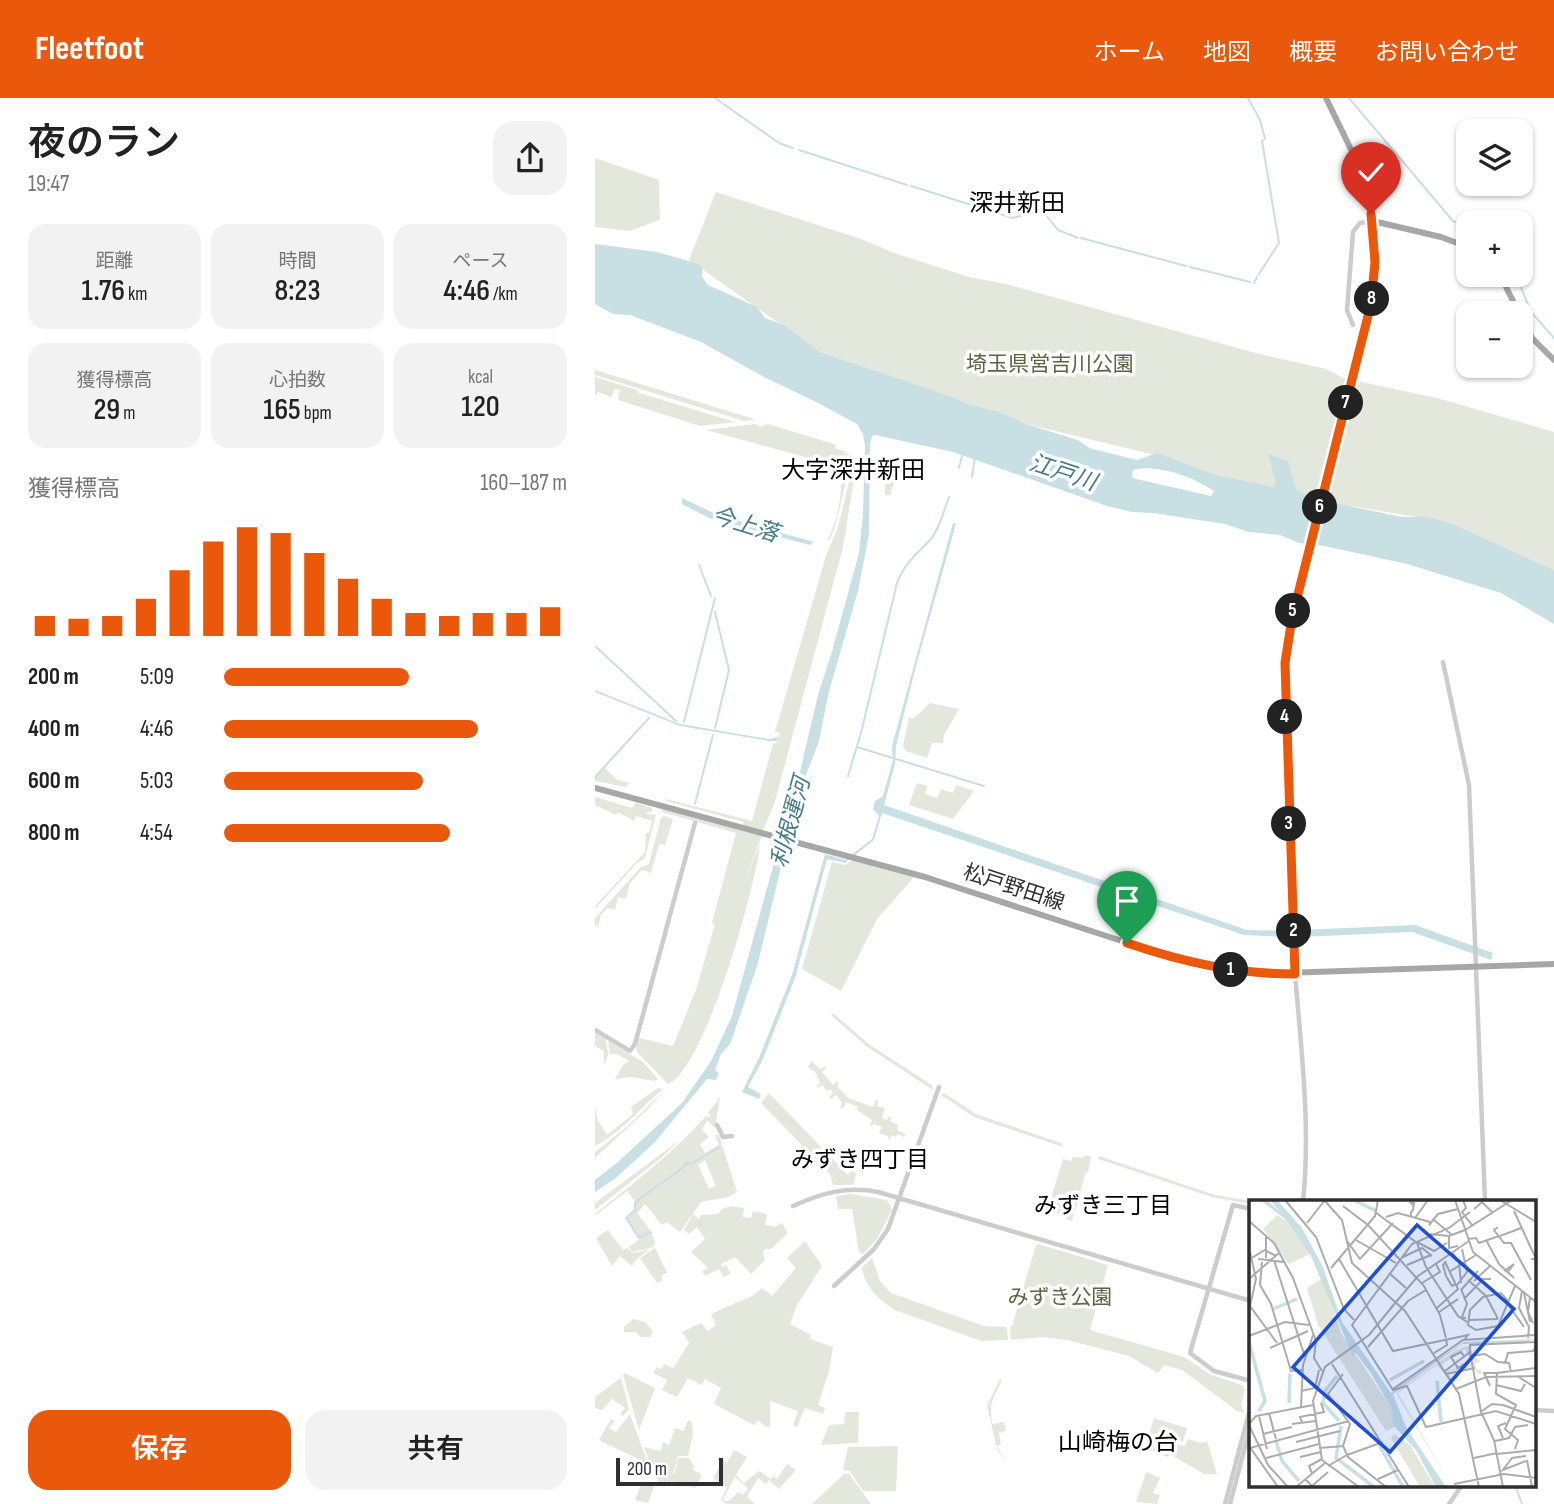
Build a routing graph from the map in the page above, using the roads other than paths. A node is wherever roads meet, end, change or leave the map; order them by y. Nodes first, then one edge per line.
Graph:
1 (1326, 98) edge
2 (1373, 221) junction
3 (1456, 243) edge
4 (1353, 325) dead end
5 (1533, 339) edge
6 (1554, 360) edge
7 (1443, 662) dead end
8 (595, 788) edge
9 (695, 823) dead end
10 (1554, 964) edge
11 (1476, 967) junction
12 (1295, 974) junction
13 (595, 1030) edge
14 (939, 1087) dead end
15 (717, 1125) dead end
16 (731, 1136) dead end
17 (901, 1199) junction
18 (1303, 1200) edge
19 (1485, 1200) edge
20 (793, 1206) dead end
21 (1249, 1209) edge
22 (834, 1286) dead end
23 (1208, 1288) junction
24 (1249, 1300) edge
25 (1249, 1380) edge
26 (1249, 1414) edge
27 (1249, 1431) edge
28 (1461, 1486) edge
29 (1228, 1504) edge
30 (1450, 1504) edge

1 - 2 main road
2 - 3 main road
2 - 4 street
2 - 12 main road
5 - 6 main road
7 - 11 street
8 - 12 main road, 松戸野田線
9 - 13 street
10 - 11 main road, 松戸野田線
11 - 12 main road, 松戸野田線
11 - 19 street
12 - 18 street
14 - 17 street
15 - 16 street
17 - 20 street
17 - 22 street
17 - 23 street
21 - 23 street
23 - 24 street
23 - 25 street
26 - 29 street
27 - 29 street
28 - 30 street

